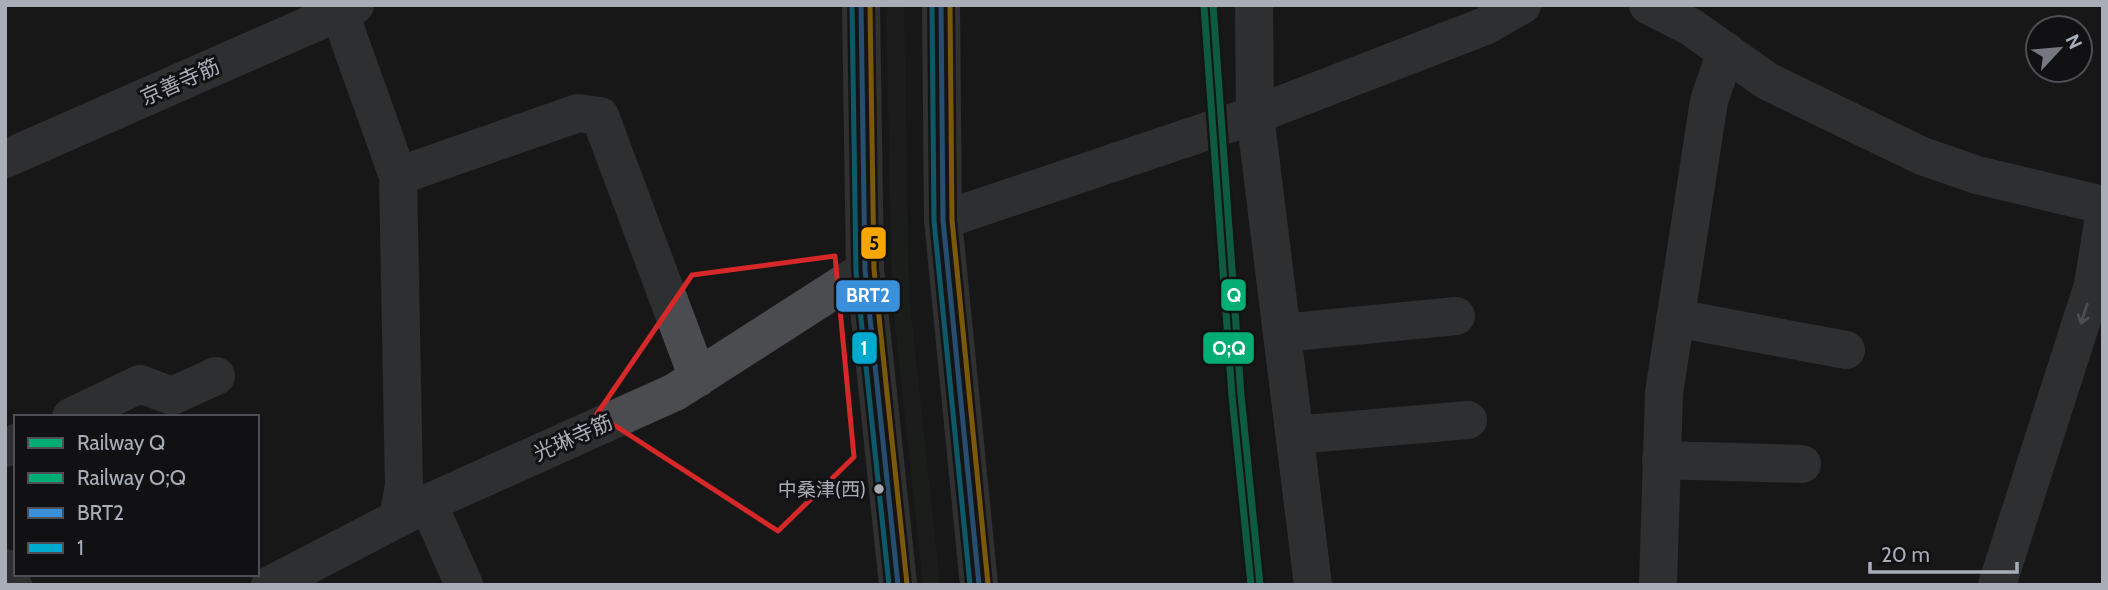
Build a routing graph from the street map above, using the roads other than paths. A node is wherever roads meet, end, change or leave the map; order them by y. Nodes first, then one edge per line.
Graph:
1 (861, 5) edge
2 (941, 5) edge
3 (1254, 5) edge
4 (1522, 5) edge
5 (1648, 5) edge
6 (343, 8) edge
7 (1727, 51) junction
8 (1255, 115) junction
9 (5, 159) edge
10 (398, 176) junction
11 (943, 220) junction
12 (2102, 224) edge
13 (865, 270) junction
14 (1456, 316) dead end
15 (1675, 318) junction
16 (1282, 334) junction
17 (1846, 350) dead end
18 (216, 376) dead end
19 (698, 377) junction
20 (75, 415) edge
21 (1468, 420) dead end
22 (1295, 435) junction
23 (1661, 460) junction
24 (1802, 464) dead end
25 (413, 511) junction
26 (5, 568) edge
27 (13, 585) edge
28 (270, 585) edge
29 (464, 585) edge
30 (898, 585) edge
31 (979, 585) edge
32 (1313, 585) edge
33 (1658, 585) edge
34 (1997, 585) edge

1 - 13 highway
2 - 11 highway
3 - 8 street
4 - 8 street
5 - 7 street
6 - 9 street, 京善寺筋
6 - 10 street
7 - 12 street
7 - 15 street
8 - 11 street
8 - 16 street
10 - 19 street
10 - 25 street
11 - 31 highway
12 -> 34 street
13 - 19 street, 光琳寺筋
13 - 30 highway
14 - 16 street
15 - 17 street
15 - 23 street
16 - 22 street
18 - 20 street
19 - 25 street, 光琳寺筋
21 - 22 street
22 - 32 street
23 - 24 street
23 - 33 street
25 - 28 street, 光琳寺筋
25 - 29 street
26 - 27 street

